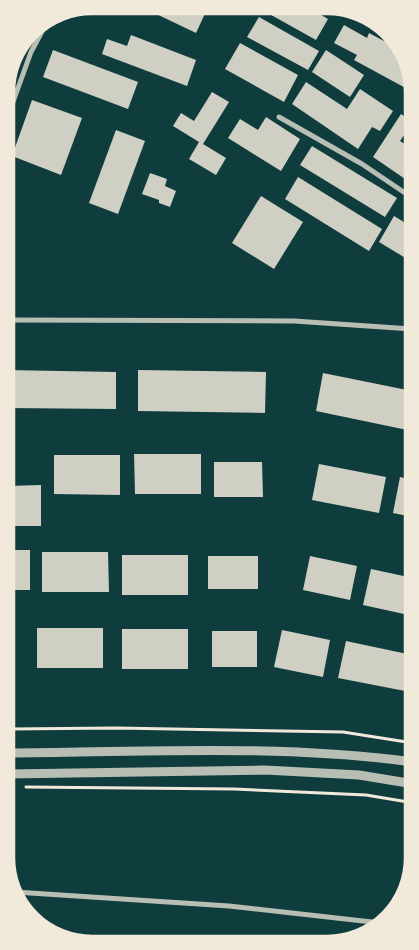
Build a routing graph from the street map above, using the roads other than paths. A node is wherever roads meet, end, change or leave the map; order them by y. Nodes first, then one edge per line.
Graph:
1 (42, 32) edge
2 (14, 99) edge
3 (279, 116) dead end
4 (405, 193) edge
5 (14, 320) edge
6 (405, 328) edge
7 (14, 753) edge
8 (405, 761) edge
9 (14, 774) edge
10 (405, 783) edge
11 (22, 892) edge
12 (372, 922) edge

1 - 2 street
3 - 4 street
5 - 6 street
7 - 8 street
9 - 10 street
11 - 12 street

